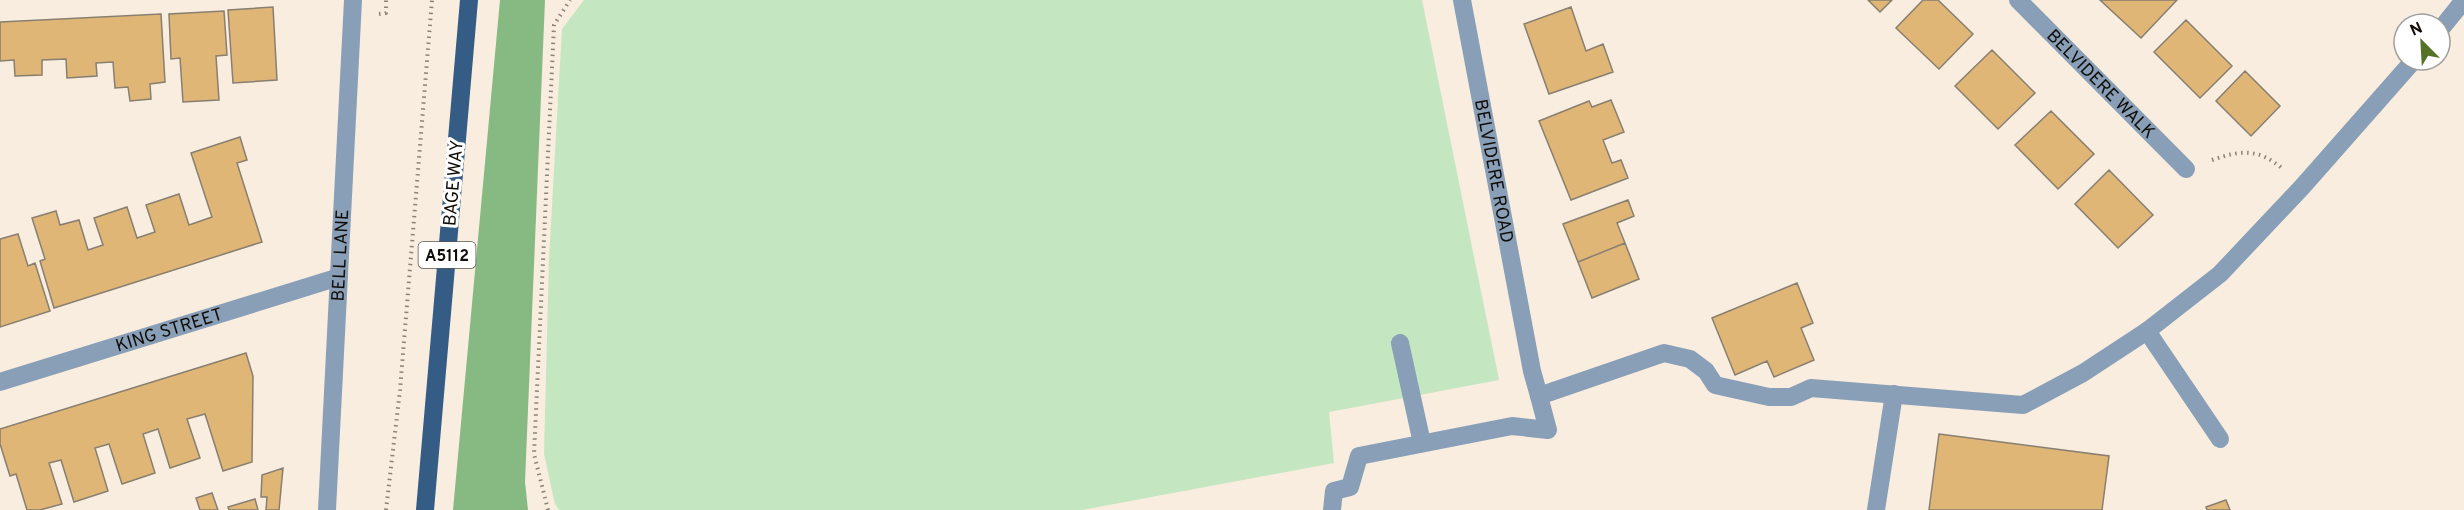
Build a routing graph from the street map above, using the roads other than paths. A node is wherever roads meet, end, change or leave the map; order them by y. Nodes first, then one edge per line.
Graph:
1 (353, 0) edge
2 (469, 0) edge
3 (1462, 0) edge
4 (2018, 0) edge
5 (2464, 0) edge
6 (2452, 15) edge
7 (2403, 72) edge
8 (2186, 169) road end
9 (339, 277) junction
10 (2147, 331) junction
11 (1400, 343) dead end
12 (0, 382) edge
13 (1894, 394) junction
14 (1539, 396) junction
15 (2220, 439) dead end
16 (1422, 443) junction
17 (327, 510) edge
18 (425, 510) edge
19 (1332, 510) edge
20 (1876, 510) edge

1 - 9 street, BELL LANE
2 - 18 main road, BAGE WAY / A5112
3 - 14 street, BELVIDERE ROAD
4 - 8 street, BELVIDERE WALK
5 - 6 street
7 - 10 street
9 - 12 street, KING STREET
9 - 17 street, BELL LANE
10 - 13 street
10 - 15 street
11 - 16 street
13 - 14 street
13 - 20 street
14 - 16 street, BELVIDERE ROAD
16 - 19 street

